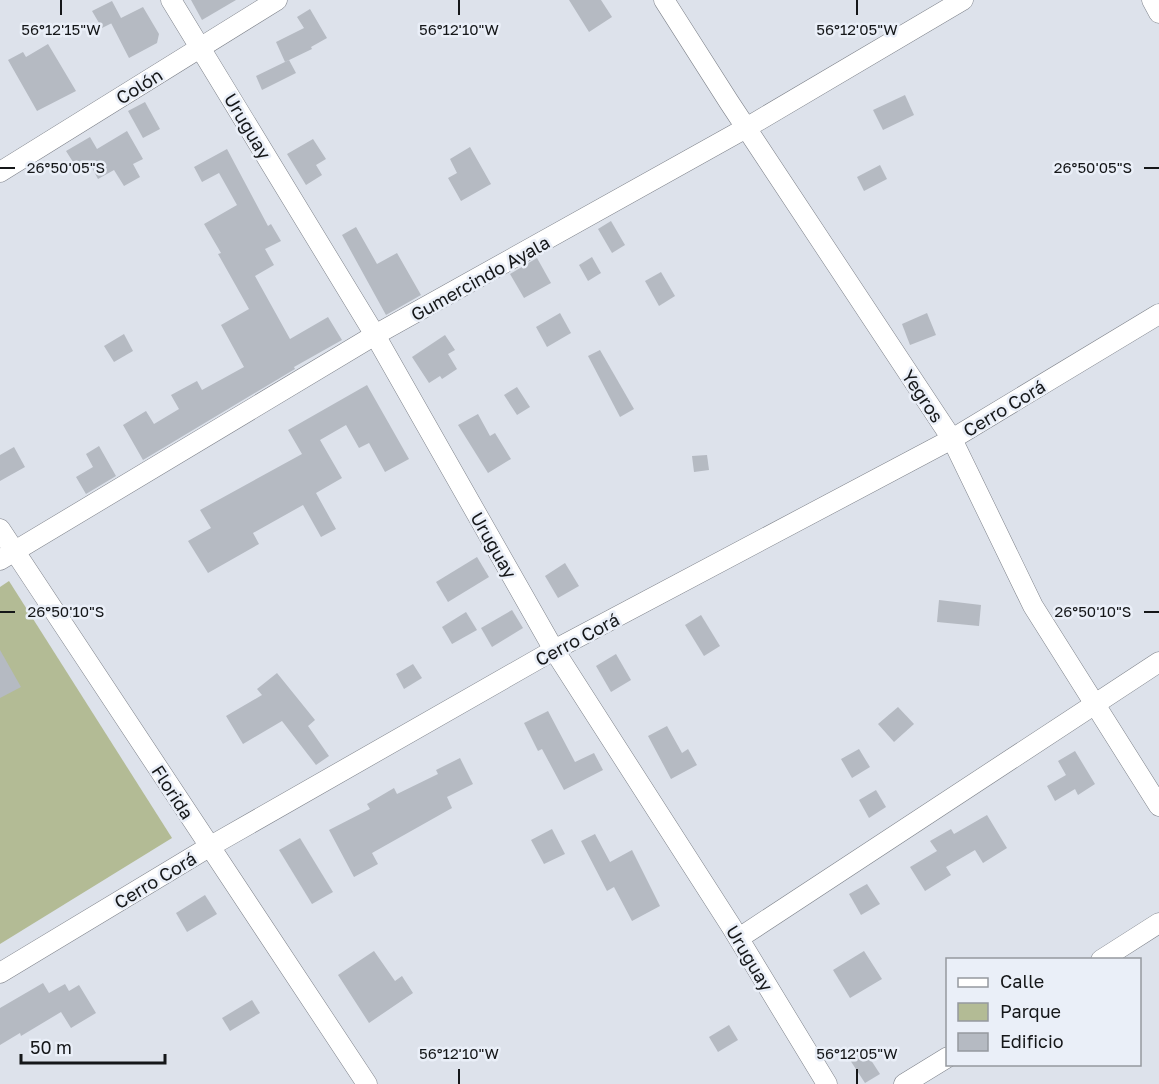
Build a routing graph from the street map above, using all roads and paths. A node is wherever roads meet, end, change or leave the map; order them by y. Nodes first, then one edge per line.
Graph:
1 (171, 0) edge
2 (277, 0) edge
3 (664, 0) edge
4 (963, 0) edge
5 (1152, 0) edge
6 (1159, 13) edge
7 (201, 48) junction
8 (746, 128) junction
9 (0, 172) edge
10 (1159, 314) edge
11 (375, 335) junction
12 (952, 439) junction
13 (0, 529) edge
14 (7, 556) edge
15 (554, 650) junction
16 (1159, 662) edge
17 (1095, 702) junction
18 (1159, 806) edge
19 (209, 847) junction
20 (1159, 923) edge
21 (739, 938) junction
22 (1104, 958) edge
23 (0, 973) edge
24 (946, 1058) edge
25 (368, 1084) edge
26 (827, 1084) edge
27 (904, 1084) edge

1 - 7 street, Uruguay
2 - 7 street, Colón
3 - 8 street, Yegros
4 - 8 street, Gumercindo Ayala
5 - 6 street
7 - 9 street, Colón
7 - 11 street, Uruguay
8 - 11 street, Gumercindo Ayala
8 - 12 street, Yegros
10 - 12 street, Cerro Corá
11 - 14 street, Gumercindo Ayala
11 - 15 street, Uruguay
12 - 15 street, Cerro Corá
12 - 17 street, Yegros
13 - 14 street, Florida
14 - 19 street, Florida
15 - 19 street, Cerro Corá
15 - 21 street, Uruguay
16 - 17 street
17 - 18 street, Yegros
17 - 21 street
19 - 23 street, Cerro Corá
19 - 25 street, Florida
20 - 22 street
21 - 26 street, Uruguay
24 - 27 street

